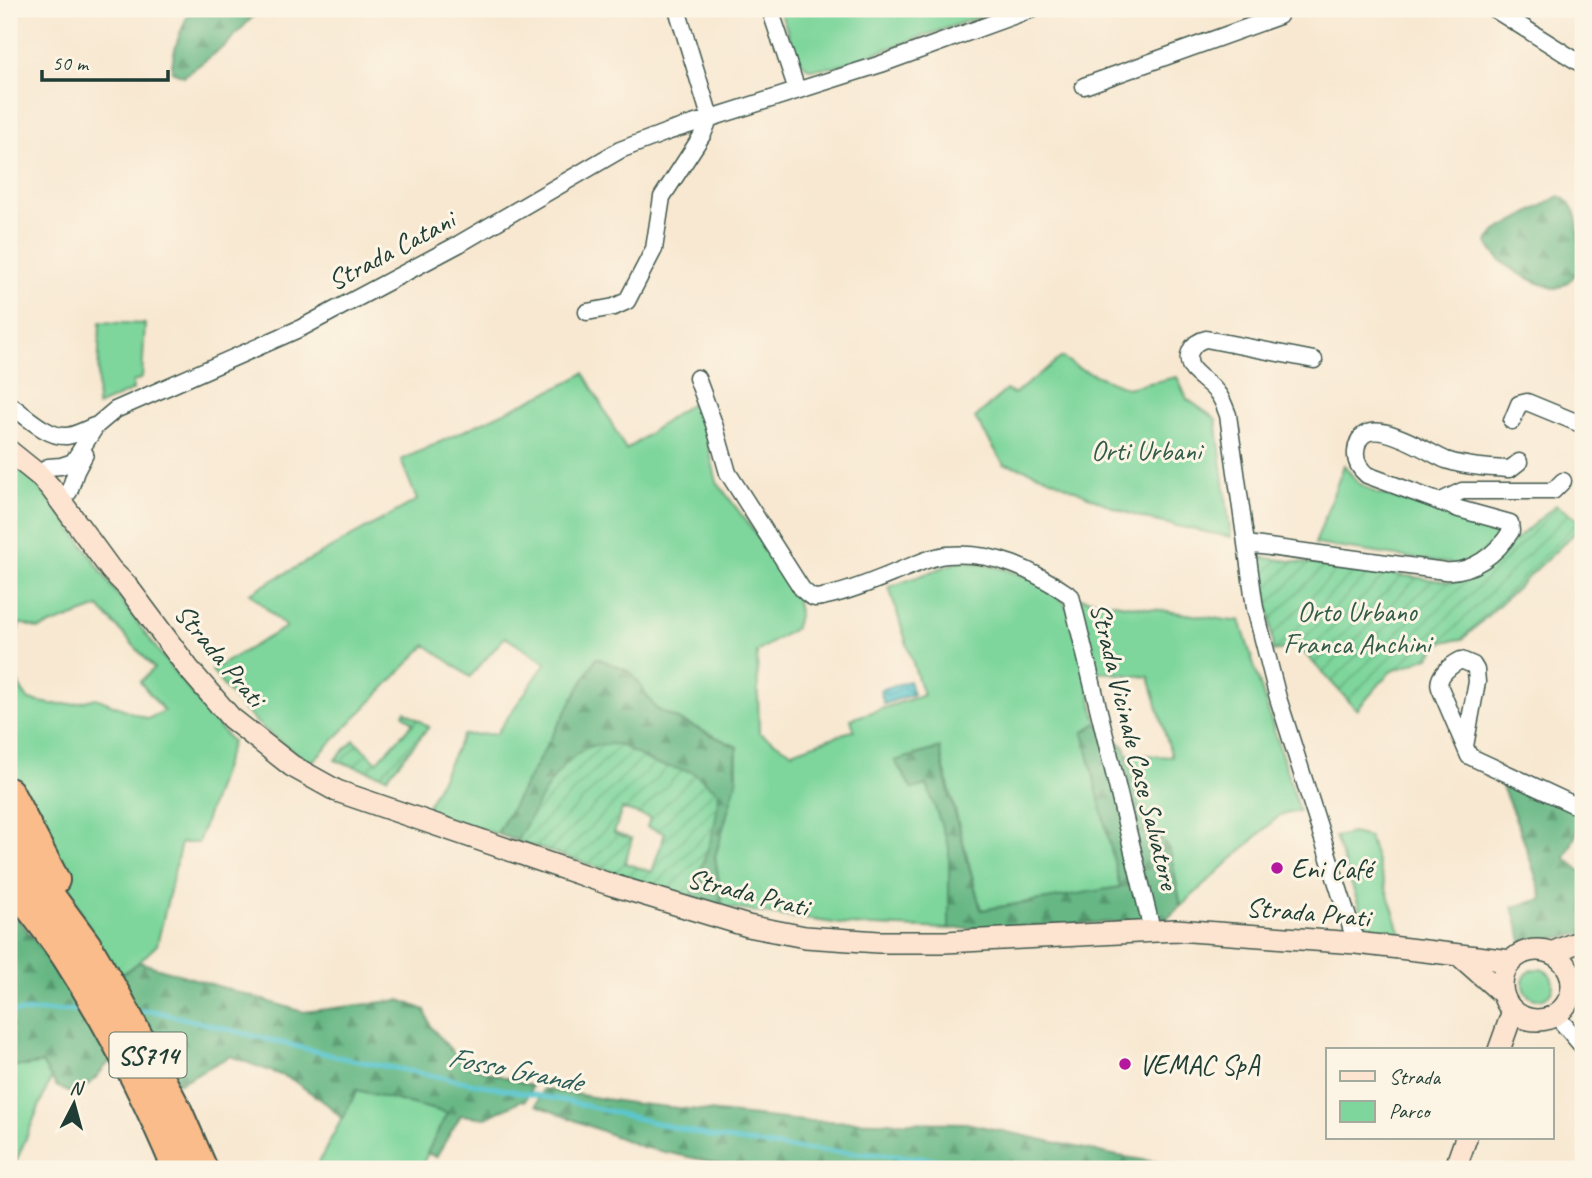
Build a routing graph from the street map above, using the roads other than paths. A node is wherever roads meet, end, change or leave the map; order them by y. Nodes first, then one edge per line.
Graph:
1 (677, 9) edge
2 (771, 9) edge
3 (1032, 9) edge
4 (1277, 9) edge
5 (1494, 9) edge
6 (1583, 65) edge
7 (1084, 86) dead end
8 (797, 90) junction
9 (710, 117) junction
10 (587, 312) dead end
11 (1314, 360) dead end
12 (697, 378) dead end
13 (9, 404) edge
14 (1512, 421) dead end
15 (1583, 425) edge
16 (96, 426) junction
17 (9, 439) edge
18 (9, 450) edge
19 (1519, 462) dead end
20 (48, 467) junction
21 (1563, 481) dead end
22 (69, 492) junction
23 (1439, 502) junction
24 (1247, 544) junction
25 (127, 586) junction
26 (1465, 746) junction
27 (9, 792) edge
28 (1583, 809) edge
29 (9, 839) edge
30 (9, 880) edge
31 (57, 904) junction
32 (1152, 930) junction
33 (1583, 942) edge
34 (1356, 943) junction
35 (76, 951) junction
36 (1551, 953) junction
37 (1460, 956) junction
38 (1511, 961) junction
39 (1577, 985) edge
40 (1508, 1002) junction
41 (1556, 1014) junction
42 (1583, 1047) edge
43 (1499, 1048) edge
44 (1465, 1140) edge
45 (177, 1169) edge
46 (204, 1169) edge
47 (1455, 1169) edge

1 - 9 street
2 - 8 street
3 - 8 street, Strada Catani
4 - 7 street
5 - 6 street
8 - 9 street, Strada Catani
9 - 10 street
9 - 16 street, Strada Catani
11 - 24 street
12 - 32 street, Strada Vicinale Case Salvatore
13 - 16 street
14 - 15 street
16 - 20 street, Strada Catani
16 - 22 street
17 - 20 street, Strada Prati
18 - 25 street, Strada Prati
19 - 23 street
20 - 22 street, Strada Prati
21 - 23 street
22 - 25 street, Strada Prati
23 - 24 street
24 - 34 street
25 - 32 street, Strada Prati
26 - 26 street
26 - 28 street
27 - 31 highway
29 - 31 highway, SS714
30 - 35 highway, SS714
31 - 35 highway, SS714
32 - 34 street, Strada Prati
33 - 36 street
34 - 37 street, Strada Prati
35 - 45 highway, SS714
35 - 46 highway, SS714
36 - 38 street
36 - 39 street
37 - 38 street, Strada Prati
37 - 40 street
38 - 40 street
39 - 41 street
40 - 41 street
40 - 43 street
41 - 42 street
44 - 47 street

